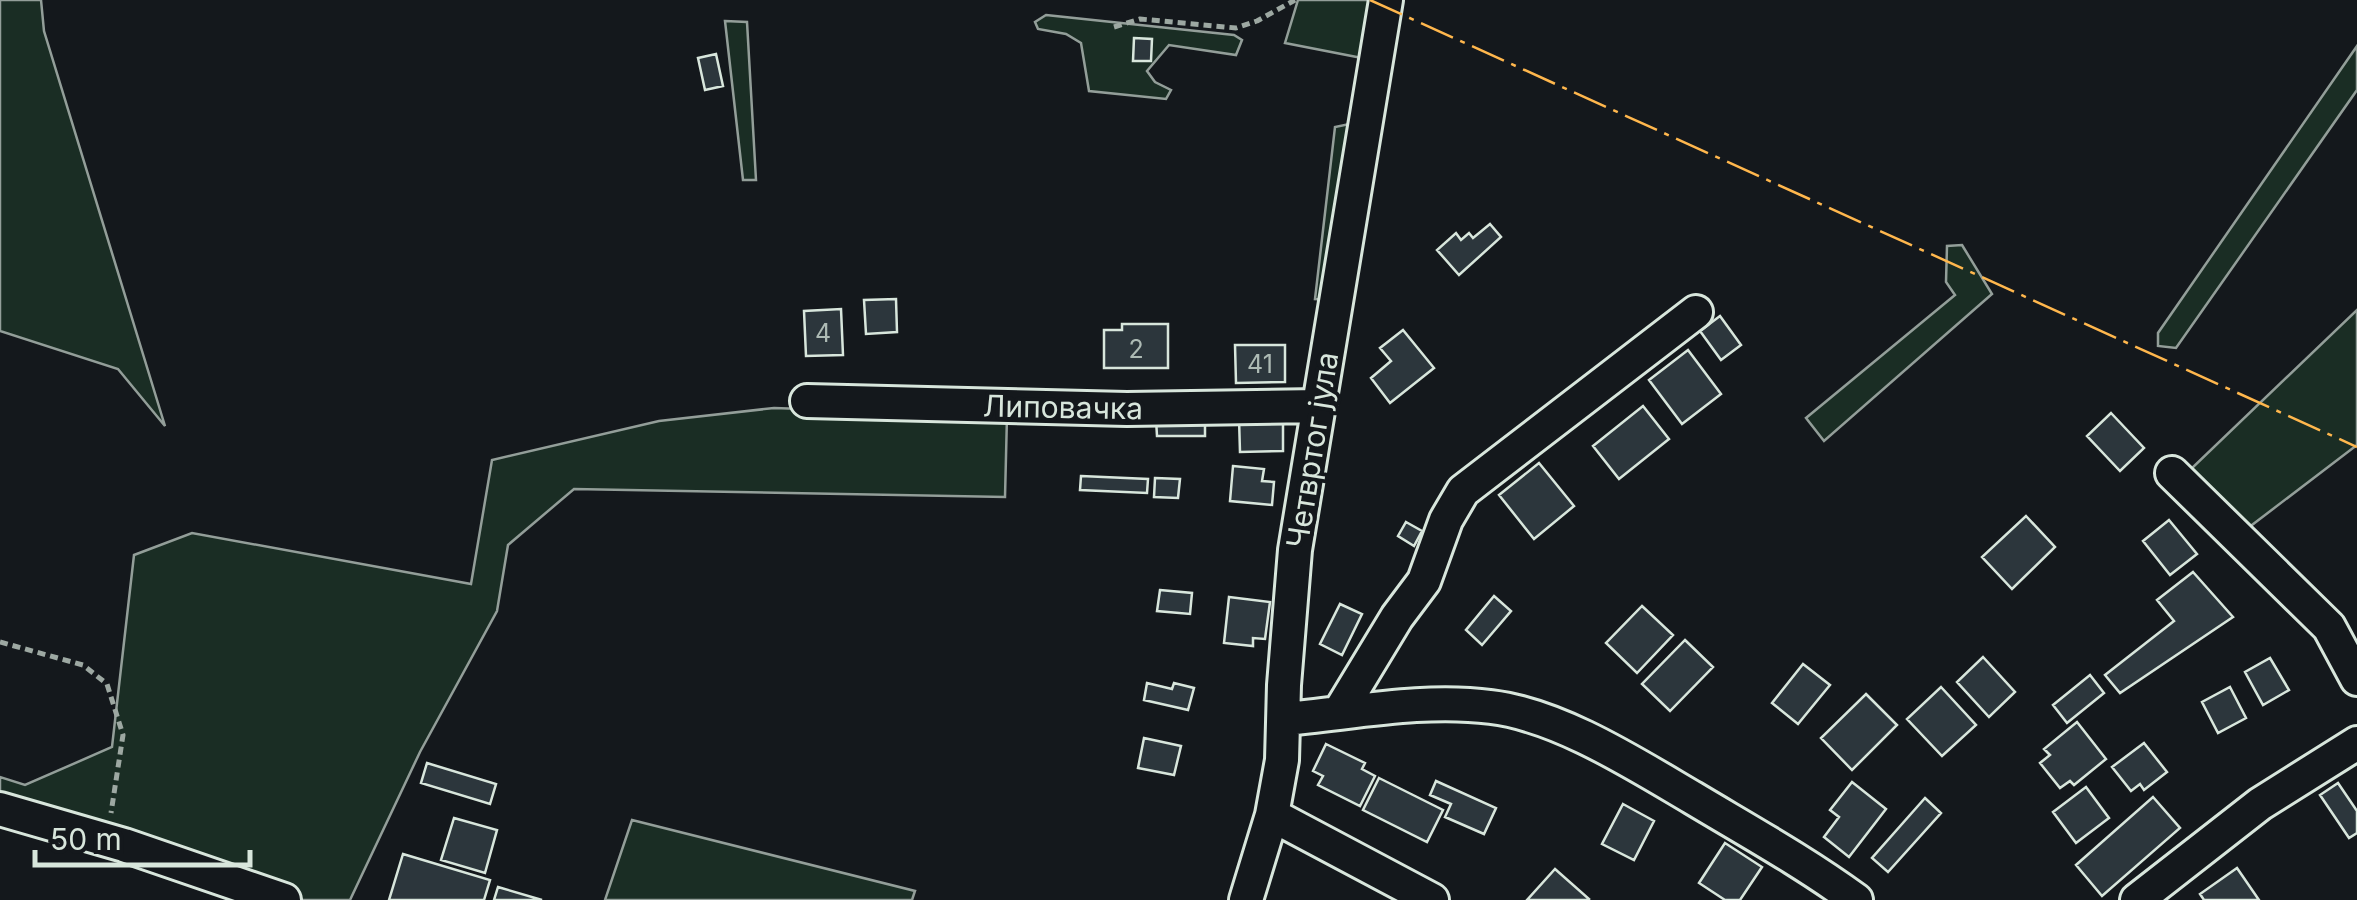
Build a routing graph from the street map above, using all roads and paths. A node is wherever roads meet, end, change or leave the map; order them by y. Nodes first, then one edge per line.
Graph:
1 (1295, 0) edge
2 (1386, 0) edge
3 (1114, 27) dead end
4 (1696, 312) dead end
5 (808, 402) dead end
6 (1319, 406) junction
7 (2172, 473) dead end
8 (0, 642) edge
9 (2357, 679) edge
10 (1340, 711) junction
11 (1285, 719) junction
12 (2357, 744) edge
13 (0, 809) edge
14 (1272, 815) junction
15 (107, 841) junction
16 (284, 900) edge
17 (1246, 900) edge
18 (1432, 900) edge
19 (1856, 900) edge
20 (2137, 900) edge

1 - 3 path
2 - 6 street, Четвртог јула
4 - 10 street
5 - 6 street, Липовачка
6 - 11 street, Четвртог јула
7 - 9 street
8 - 15 path
10 - 11 street
10 - 19 street
11 - 14 street, Четвртог јула
12 - 20 street
13 - 15 street
14 - 17 street, Четвртог јула
14 - 18 street
15 - 16 street

